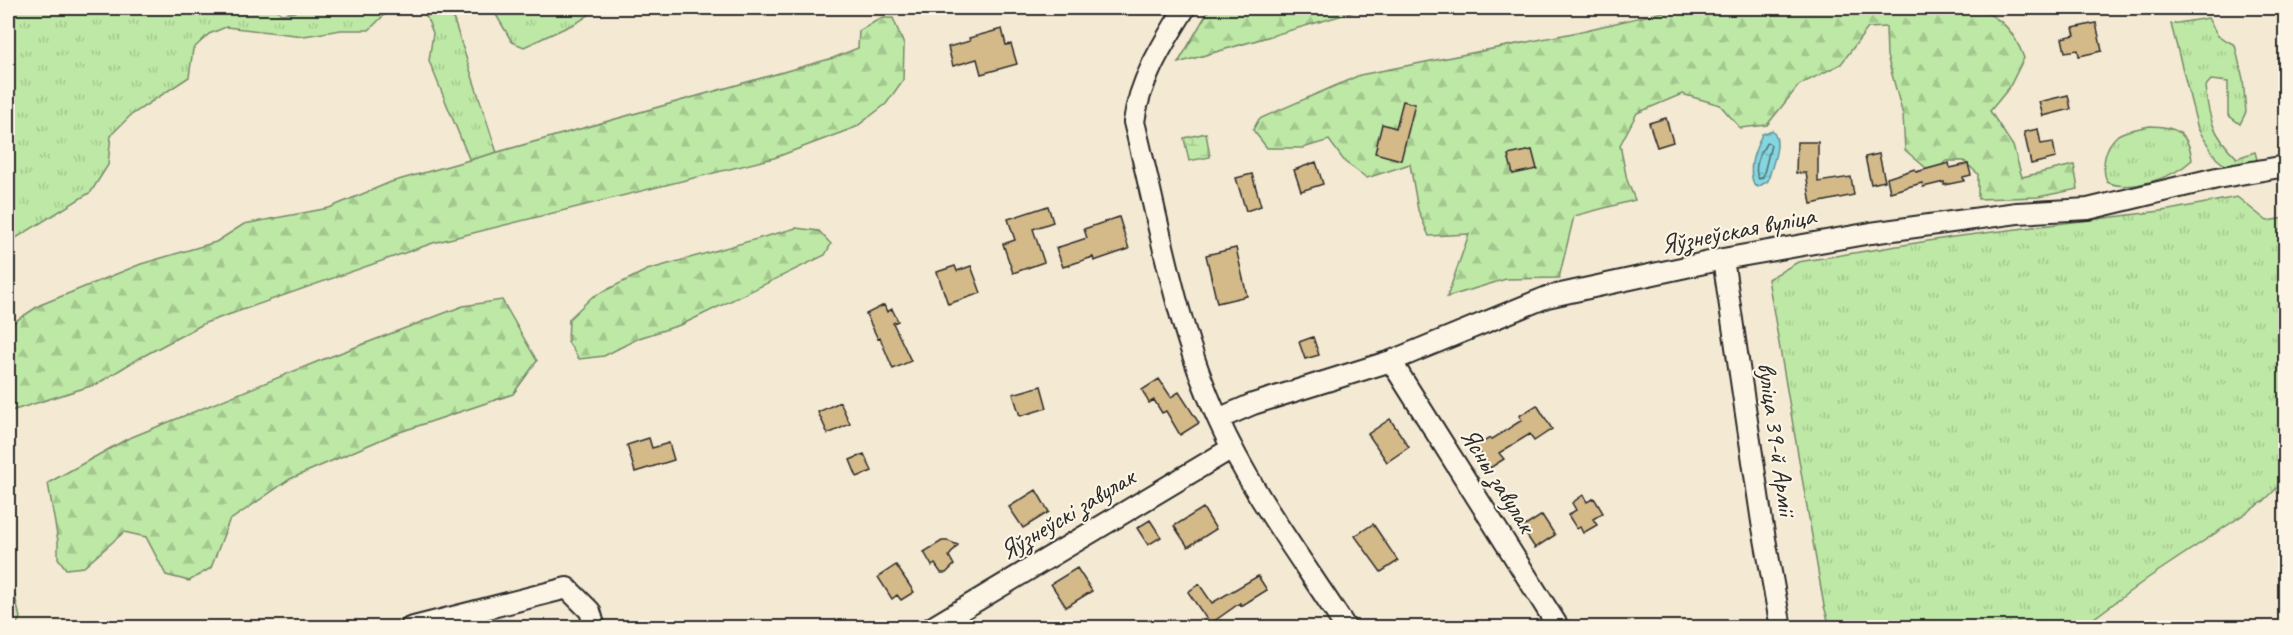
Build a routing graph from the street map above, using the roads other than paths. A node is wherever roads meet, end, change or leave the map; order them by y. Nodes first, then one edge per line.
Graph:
1 (1185, 8) edge
2 (2286, 166) edge
3 (1723, 259) junction
4 (1391, 361) junction
5 (1218, 418) junction
6 (1232, 448) junction
7 (410, 627) edge
8 (595, 627) edge
9 (931, 627) edge
10 (1346, 627) edge
11 (1559, 627) edge
12 (1781, 627) edge

1 - 5 street
2 - 3 street, Яўзнеўская вуліца
3 - 4 street, Яўзнеўская вуліца
3 - 12 street, вуліца 39-й Арміі
4 - 5 street, Яўзнеўская вуліца
4 - 11 street, Ясны завулак
5 - 6 street
6 - 9 street, Яўзнеўскі завулак
6 - 10 street
7 - 8 street

